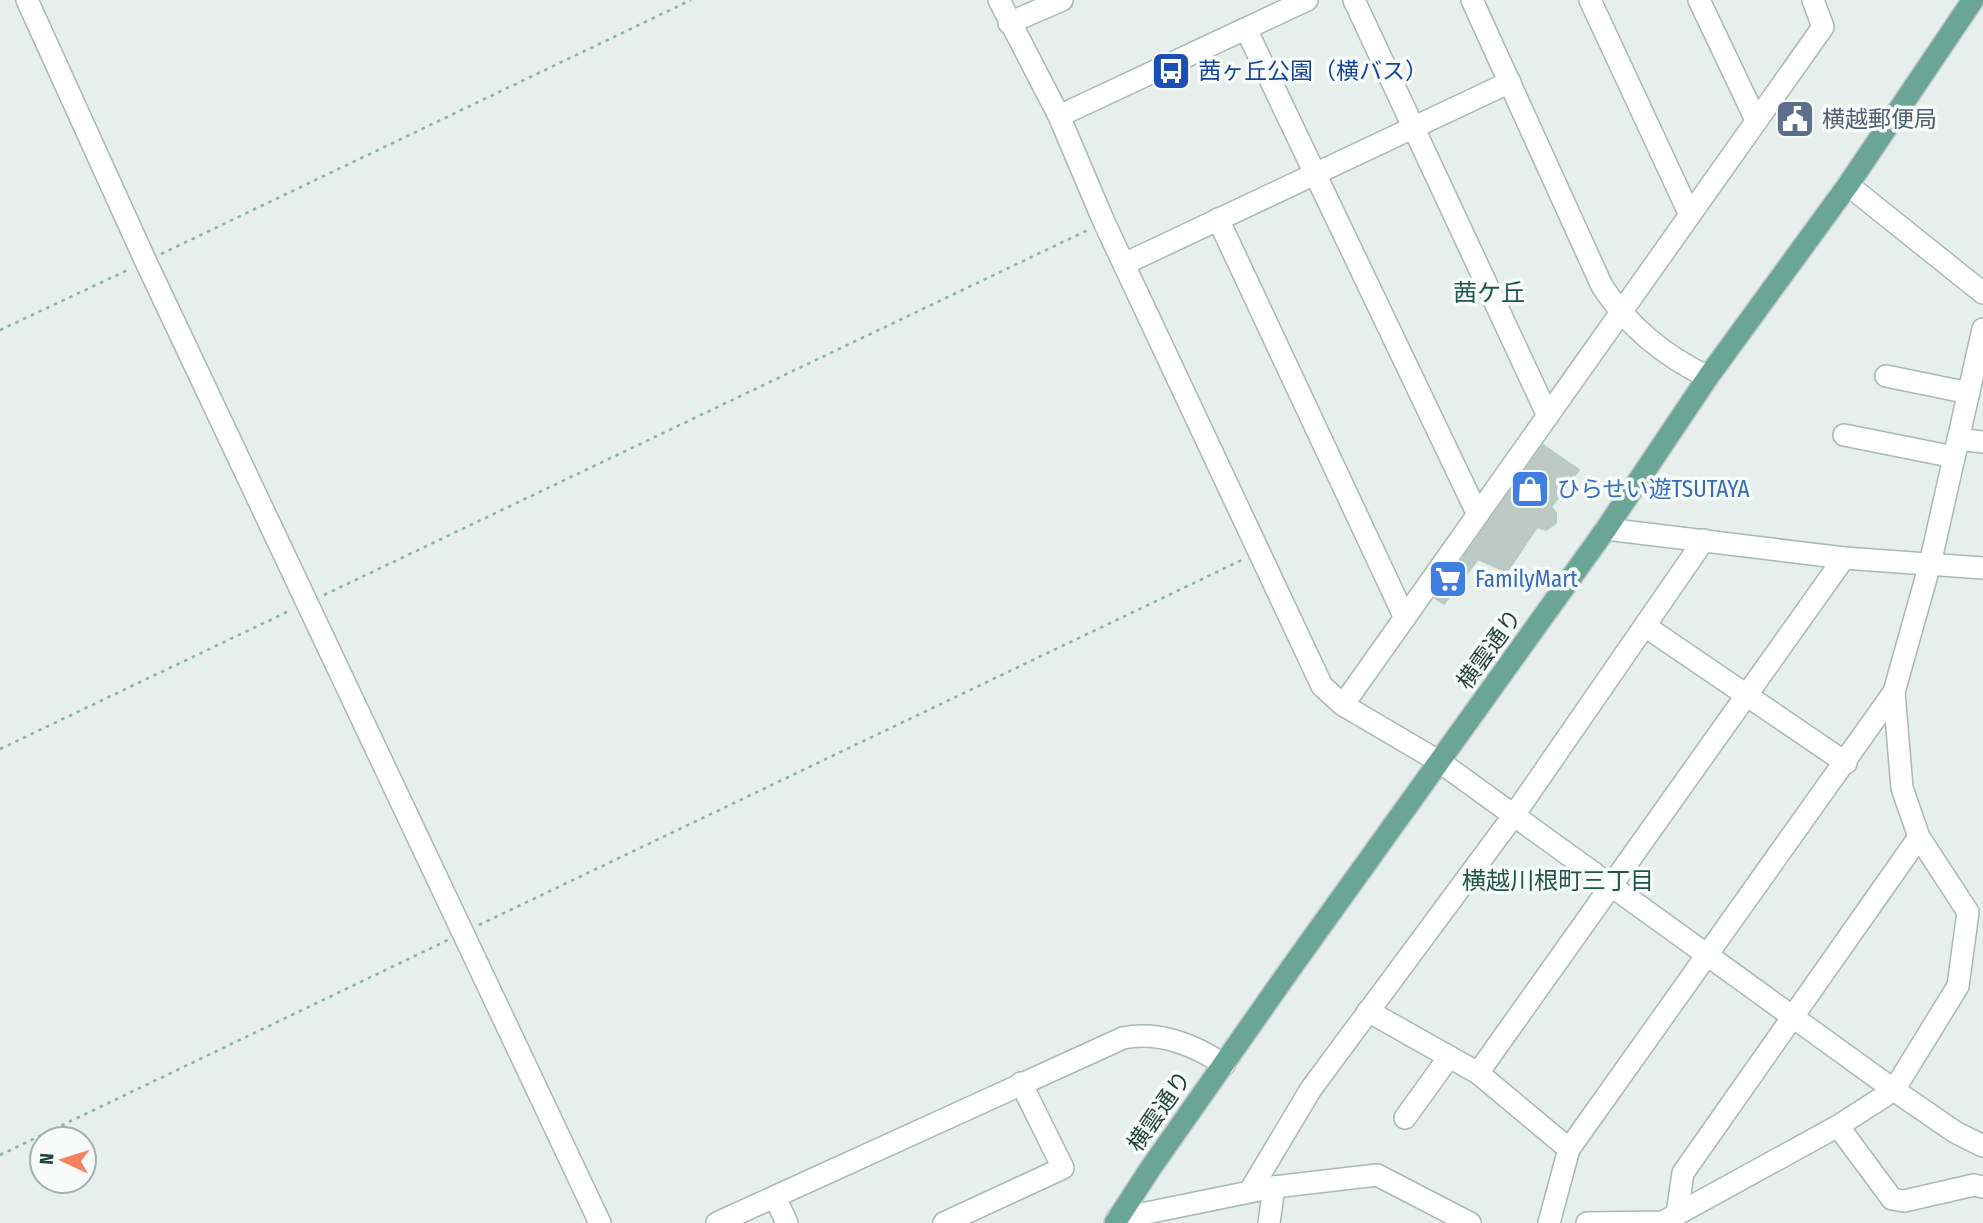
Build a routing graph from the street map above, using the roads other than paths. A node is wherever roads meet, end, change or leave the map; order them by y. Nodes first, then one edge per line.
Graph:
1 (27, 0) edge
2 (999, 0) edge
3 (1062, 0) edge
4 (1307, 0) edge
5 (1354, 0) edge
6 (1472, 0) edge
7 (1590, 0) edge
8 (1699, 0) edge
9 (1813, 0) edge
10 (1973, 0) edge
11 (1009, 23) junction
12 (1246, 29) junction
13 (1510, 82) junction
14 (1059, 116) junction
15 (1756, 120) junction
16 (1414, 127) junction
17 (1315, 174) junction
18 (1848, 185) junction
19 (1690, 215) junction
20 (1218, 219) junction
21 (1124, 264) junction
22 (1983, 293) edge
23 (1620, 314) junction
24 (1983, 329) edge
25 (1886, 376) dead end
26 (1708, 377) junction
27 (1969, 393) junction
28 (1548, 416) junction
29 (1844, 435) dead end
30 (1983, 442) edge
31 (1956, 448) junction
32 (1478, 515) junction
33 (1606, 529) junction
34 (1704, 540) junction
35 (1844, 558) junction
36 (1930, 564) junction
37 (1983, 568) edge
38 (1405, 618) junction
39 (1645, 626) junction
40 (1894, 692) junction
41 (1745, 697) junction
42 (1343, 705) junction
43 (1440, 762) junction
44 (1846, 763) junction
45 (1514, 815) junction
46 (1919, 838) junction
47 (1611, 885) junction
48 (1708, 956) junction
49 (1368, 1011) junction
50 (1794, 1018) junction
51 (1449, 1057) junction
52 (1224, 1065) junction
53 (1478, 1073) junction
54 (1021, 1083) junction
55 (1894, 1090) junction
56 (1405, 1118) dead end
57 (1838, 1126) junction
58 (1983, 1146) edge
59 (1569, 1149) junction
60 (1274, 1187) junction
61 (1983, 1187) edge
62 (1250, 1191) junction
63 (775, 1197) junction
64 (1677, 1214) junction
65 (1116, 1221) edge
66 (600, 1223) edge
67 (718, 1223) edge
68 (786, 1223) edge
69 (944, 1223) edge
70 (1269, 1223) edge
71 (1470, 1223) edge
72 (1549, 1223) edge
73 (1587, 1223) edge

1 - 66 street
2 - 11 street
3 - 11 street
4 - 12 street
5 - 16 street
6 - 13 street
7 - 19 street
8 - 15 street
9 - 15 street
10 - 18 main road, 横雲通り
11 - 14 street
12 - 14 street
12 - 17 street
13 - 16 street
13 - 23 street
14 - 21 street
15 - 19 street
16 - 17 street
16 - 28 street
17 - 20 street
17 - 32 street
18 - 22 street
18 - 26 main road, 横雲通り
19 - 23 street
20 - 21 street
20 - 38 street
21 - 42 street
23 - 26 street
23 - 28 street
24 - 27 street
25 - 27 street
26 - 33 main road, 横雲通り
27 - 31 street
28 - 32 street
29 - 31 street
30 - 31 street
31 - 36 street
32 - 38 street
33 - 34 street
33 - 43 main road, 横雲通り
34 - 35 street
34 - 39 street
35 - 36 street
35 - 41 street
36 - 37 street
36 - 40 street
38 - 42 street
39 - 41 street
39 - 45 street
40 - 44 street
40 - 46 street
41 - 44 street
41 - 47 street
42 - 43 street
43 - 45 street
43 - 52 main road, 横雲通り
44 - 48 street
45 - 47 street
45 - 49 street
46 - 50 street
46 - 55 street
47 - 48 street
47 - 53 street
48 - 50 street
48 - 59 street
49 - 51 street
49 - 62 street
50 - 55 street
50 - 64 street
51 - 53 street
51 - 56 street
52 - 54 street
52 - 65 main road, 横雲通り
53 - 59 street
54 - 63 street
54 - 69 street
55 - 57 street
55 - 58 street
57 - 61 street
57 - 64 street
59 - 72 street
60 - 62 street
60 - 70 street
60 - 71 street
62 - 65 street
63 - 67 street
63 - 68 street
64 - 73 street

